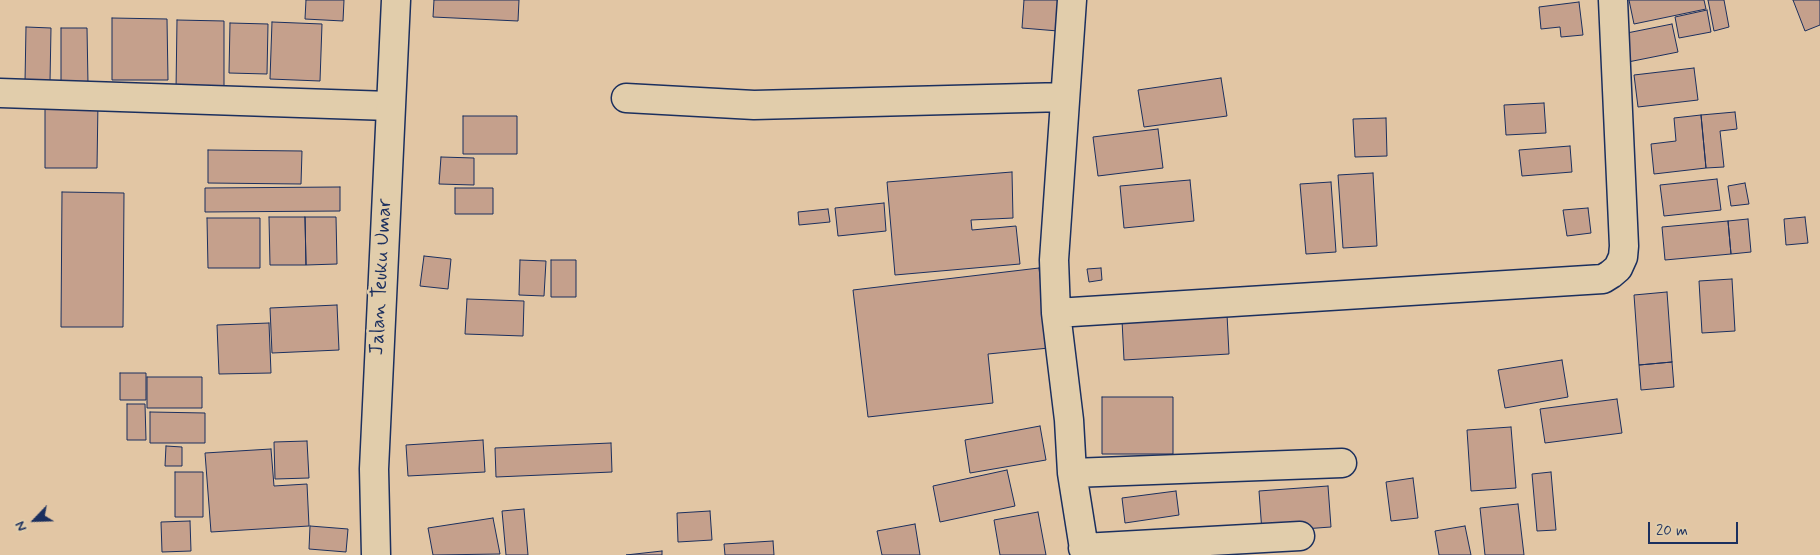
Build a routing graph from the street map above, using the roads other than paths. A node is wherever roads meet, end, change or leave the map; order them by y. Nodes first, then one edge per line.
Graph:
1 (396, 0) edge
2 (1072, 0) edge
3 (1613, 0) edge
4 (0, 93) edge
5 (1065, 97) junction
6 (626, 98) dead end
7 (390, 106) junction
8 (1056, 313) junction
9 (1342, 463) dead end
10 (1072, 473) junction
11 (1300, 536) dead end
12 (1084, 551) edge
13 (376, 555) edge

1 - 7 street, Jalan Teuku Umar
2 - 5 street
3 - 8 street
4 - 7 street
5 - 6 street
5 - 8 street
7 - 13 street, Jalan Teuku Umar
8 - 10 street
9 - 10 street
10 - 12 street
11 - 12 street

